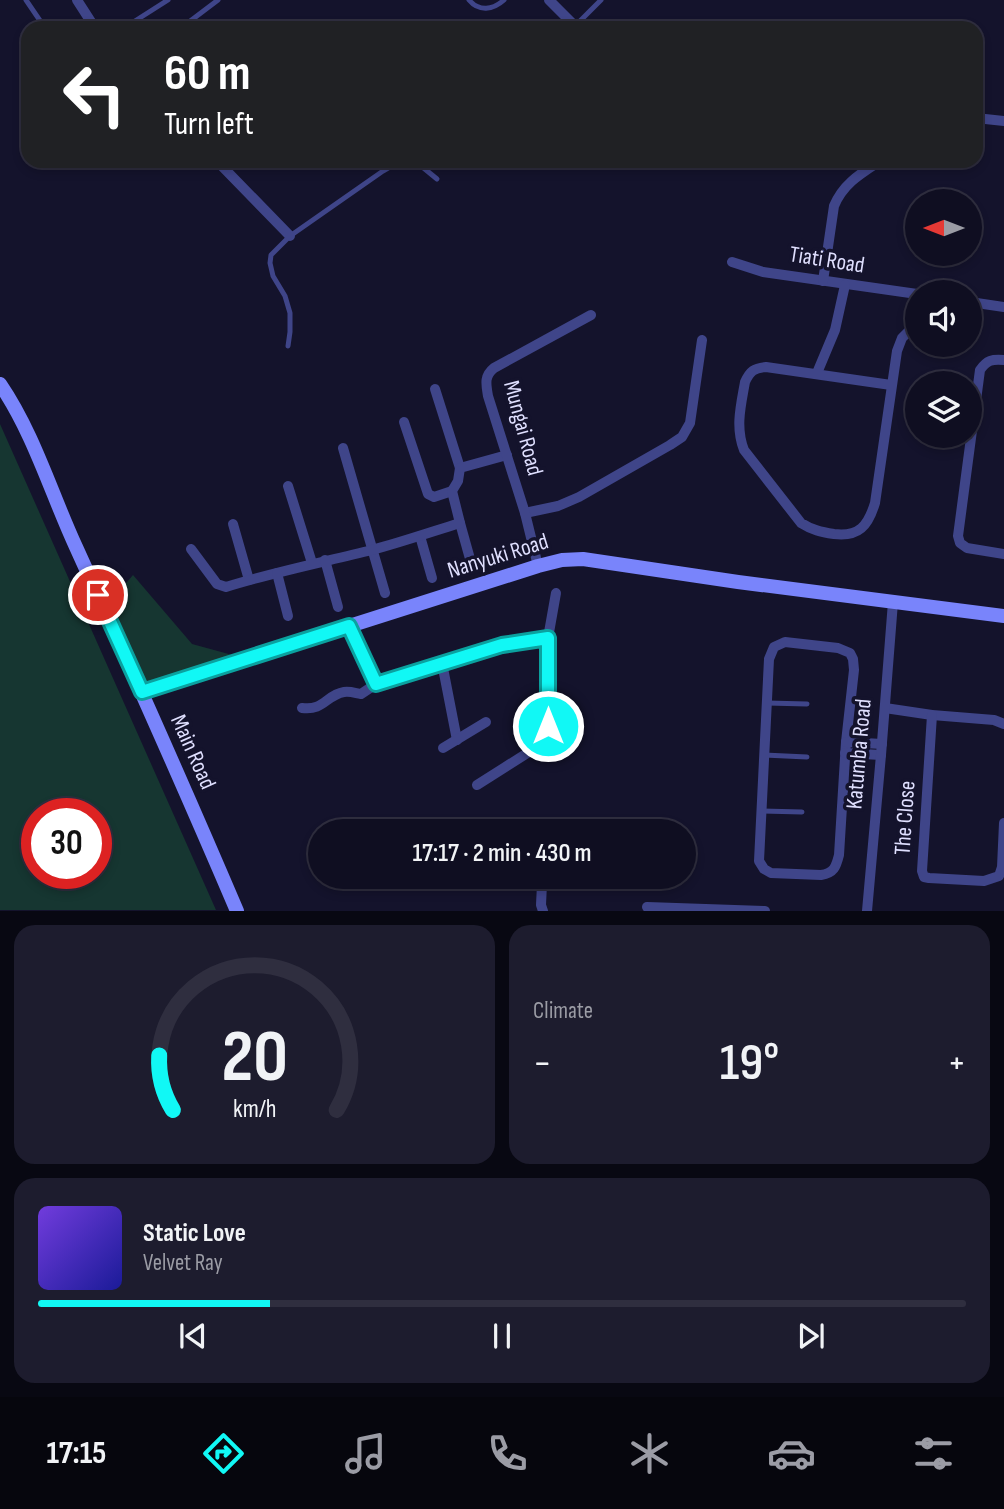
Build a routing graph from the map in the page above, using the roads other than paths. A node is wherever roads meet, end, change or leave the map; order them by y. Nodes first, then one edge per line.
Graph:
1 (26, 0) edge
2 (77, 0) edge
3 (168, 0) edge
4 (218, 0) edge
5 (469, 0) edge
6 (504, 0) edge
7 (550, 0) edge
8 (601, 0) edge
9 (40, 21) edge
10 (90, 21) edge
11 (135, 21) edge
12 (190, 21) edge
13 (569, 21) edge
14 (579, 21) edge
15 (983, 119) edge
16 (1004, 121) edge
17 (224, 168) edge
18 (388, 168) edge
19 (424, 168) edge
20 (868, 168) edge
21 (437, 178) dead end
22 (289, 236) junction
23 (732, 262) dead end
24 (823, 281) junction
25 (845, 285) junction
26 (905, 292) edge
27 (982, 304) edge
28 (1004, 307) edge
29 (591, 315) dead end
30 (905, 335) edge
31 (702, 340) dead end
32 (288, 346) dead end
33 (1004, 360) edge
34 (817, 373) junction
35 (0, 384) edge
36 (891, 384) junction
37 (435, 389) dead end
38 (404, 422) dead end
39 (343, 448) dead end
40 (507, 455) junction
41 (460, 468) junction
42 (288, 486) dead end
43 (452, 491) junction
44 (525, 513) junction
45 (460, 523) junction
46 (233, 524) dead end
47 (420, 536) junction
48 (191, 550) dead end
49 (372, 550) junction
50 (1004, 554) edge
51 (325, 560) junction
52 (312, 564) junction
53 (472, 566) dead end
54 (538, 566) junction
55 (277, 573) junction
56 (432, 578) dead end
57 (249, 580) junction
58 (384, 593) dead end
59 (556, 593) dead end
60 (893, 602) junction
61 (338, 607) dead end
62 (288, 616) dead end
63 (1004, 616) edge
64 (349, 626) junction
65 (548, 638) junction
66 (442, 663) junction
67 (376, 684) junction
68 (142, 692) junction
69 (767, 703) junction
70 (807, 704) dead end
71 (302, 708) dead end
72 (885, 708) junction
73 (932, 715) junction
74 (486, 722) dead end
75 (1004, 724) edge
76 (457, 740) junction
77 (443, 748) dead end
78 (846, 748) junction
79 (881, 750) junction
80 (764, 755) junction
81 (807, 757) dead end
82 (477, 785) dead end
83 (761, 811) junction
84 (802, 812) dead end
85 (1004, 823) edge
86 (542, 889) edge
87 (647, 907) dead end
88 (237, 911) edge
89 (543, 911) edge
90 (765, 911) edge
91 (867, 911) edge

1 - 9 lane
2 - 10 street
3 - 11 lane
4 - 12 lane
5 - 6 lane
7 - 13 street
8 - 14 lane
15 - 16 street
17 - 22 street
18 - 22 lane
19 - 21 lane
20 - 24 street
22 - 32 lane
23 - 24 street, Tiati Road
24 - 25 street, Tiati Road
25 - 26 street, Tiati Road
25 - 34 street
27 - 28 street
29 - 40 street, Mungai Road
30 - 36 street
31 - 44 street
33 - 50 street
34 - 36 street
34 - 36 street
35 - 68 street, Main Road
37 - 41 street
38 - 43 street
39 - 49 street
40 - 41 street
40 - 44 street, Mungai Road
41 - 43 street
42 - 52 street
43 - 45 street
44 - 54 street, Mungai Road
45 - 47 street
45 - 53 street
46 - 57 street
47 - 49 street
47 - 56 street
48 - 57 street
49 - 51 street
49 - 58 street
51 - 52 street
51 - 61 street
52 - 55 street
54 - 60 street, Nanyuki Road
54 - 64 street, Nanyuki Road
55 - 57 street
55 - 62 street
59 - 65 street
60 - 63 street, Nanyuki Road
60 - 72 street, Katumba Road
64 - 67 street
64 - 68 street, Nanyuki Road
65 - 66 street
65 - 82 street
66 - 67 street
66 - 76 street
67 - 71 street
68 - 88 street, Main Road
69 - 70 lane
69 - 78 street
69 - 80 street
72 - 73 street
72 - 79 street, Katumba Road
73 - 75 street
73 - 85 street, The Close
74 - 76 street
76 - 77 street
78 - 79 street
78 - 83 street
79 - 91 street, Katumba Road
80 - 81 lane
80 - 83 street
83 - 84 lane
86 - 89 street
87 - 90 street

